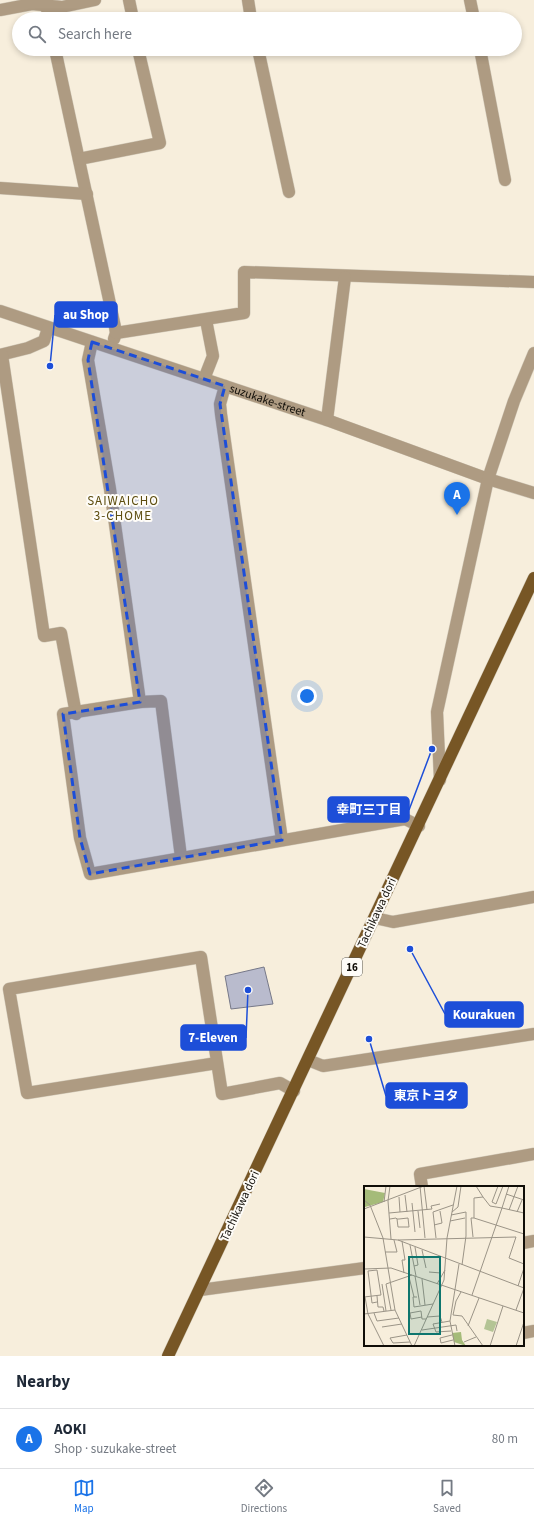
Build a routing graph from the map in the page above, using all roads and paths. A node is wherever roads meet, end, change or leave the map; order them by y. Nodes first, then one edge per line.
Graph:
1 (95, 0) edge
2 (129, 0) edge
3 (248, 0) edge
4 (470, 0) edge
5 (45, 3) edge
6 (0, 10) edge
7 (132, 12) edge
8 (250, 12) edge
9 (473, 12) edge
10 (57, 56) edge
11 (140, 56) edge
12 (260, 56) edge
13 (481, 56) edge
14 (79, 159) junction
15 (505, 180) dead end
16 (0, 188) edge
17 (289, 192) dead end
18 (87, 194) junction
19 (345, 277) junction
20 (534, 282) edge
21 (0, 311) edge
22 (206, 320) junction
23 (48, 328) junction
24 (116, 333) junction
25 (92, 342) junction
26 (111, 347) junction
27 (534, 353) edge
28 (1, 355) edge
29 (204, 379) junction
30 (225, 386) junction
31 (328, 420) junction
32 (488, 479) junction
33 (534, 493) edge
34 (534, 578) edge
35 (140, 702) junction
36 (76, 714) junction
37 (440, 780) junction
38 (419, 826) junction
39 (282, 840) junction
40 (181, 857) junction
41 (534, 897) edge
42 (375, 918) junction
43 (534, 1034) edge
44 (308, 1060) junction
45 (217, 1063) junction
46 (294, 1091) junction
47 (534, 1154) edge
48 (422, 1186) edge
49 (534, 1241) edge
50 (524, 1242) edge
51 (364, 1268) edge
52 (200, 1290) junction
53 (534, 1331) edge
54 (524, 1333) edge
55 (168, 1356) edge

1 - 5 street
2 - 7 street
3 - 8 street
4 - 9 street
5 - 6 street
10 - 14 street
11 - 14 street
12 - 17 street
13 - 15 street
14 - 18 street
16 - 18 street
18 - 24 street
19 - 20 street
19 - 22 street
19 - 31 street
21 - 23 street, suzukake-street
22 - 24 street
22 - 29 street
23 - 25 street, suzukake-street
23 - 28 street
24 - 26 street
25 - 26 street, suzukake-street
25 - 35 street
26 - 29 street, suzukake-street
27 - 32 street
28 - 36 street
29 - 30 street, suzukake-street
30 - 31 street, suzukake-street
30 - 39 street
31 - 32 street, suzukake-street
32 - 33 street, suzukake-street
32 - 37 street
34 - 37 main road, Tachikawa dori / 16
35 - 36 street
35 - 40 street
36 - 40 street
37 - 38 main road, Tachikawa dori / 16
38 - 39 street
38 - 42 main road, Tachikawa dori / 16
39 - 40 street
41 - 42 street
42 - 44 main road, Tachikawa dori / 16
43 - 44 street
44 - 46 main road, Tachikawa dori / 16
45 - 45 street
45 - 46 street
46 - 52 main road, Tachikawa dori / 16
47 - 48 street
49 - 50 street
51 - 52 street
52 - 55 main road, Tachikawa dori / 16
53 - 54 street

